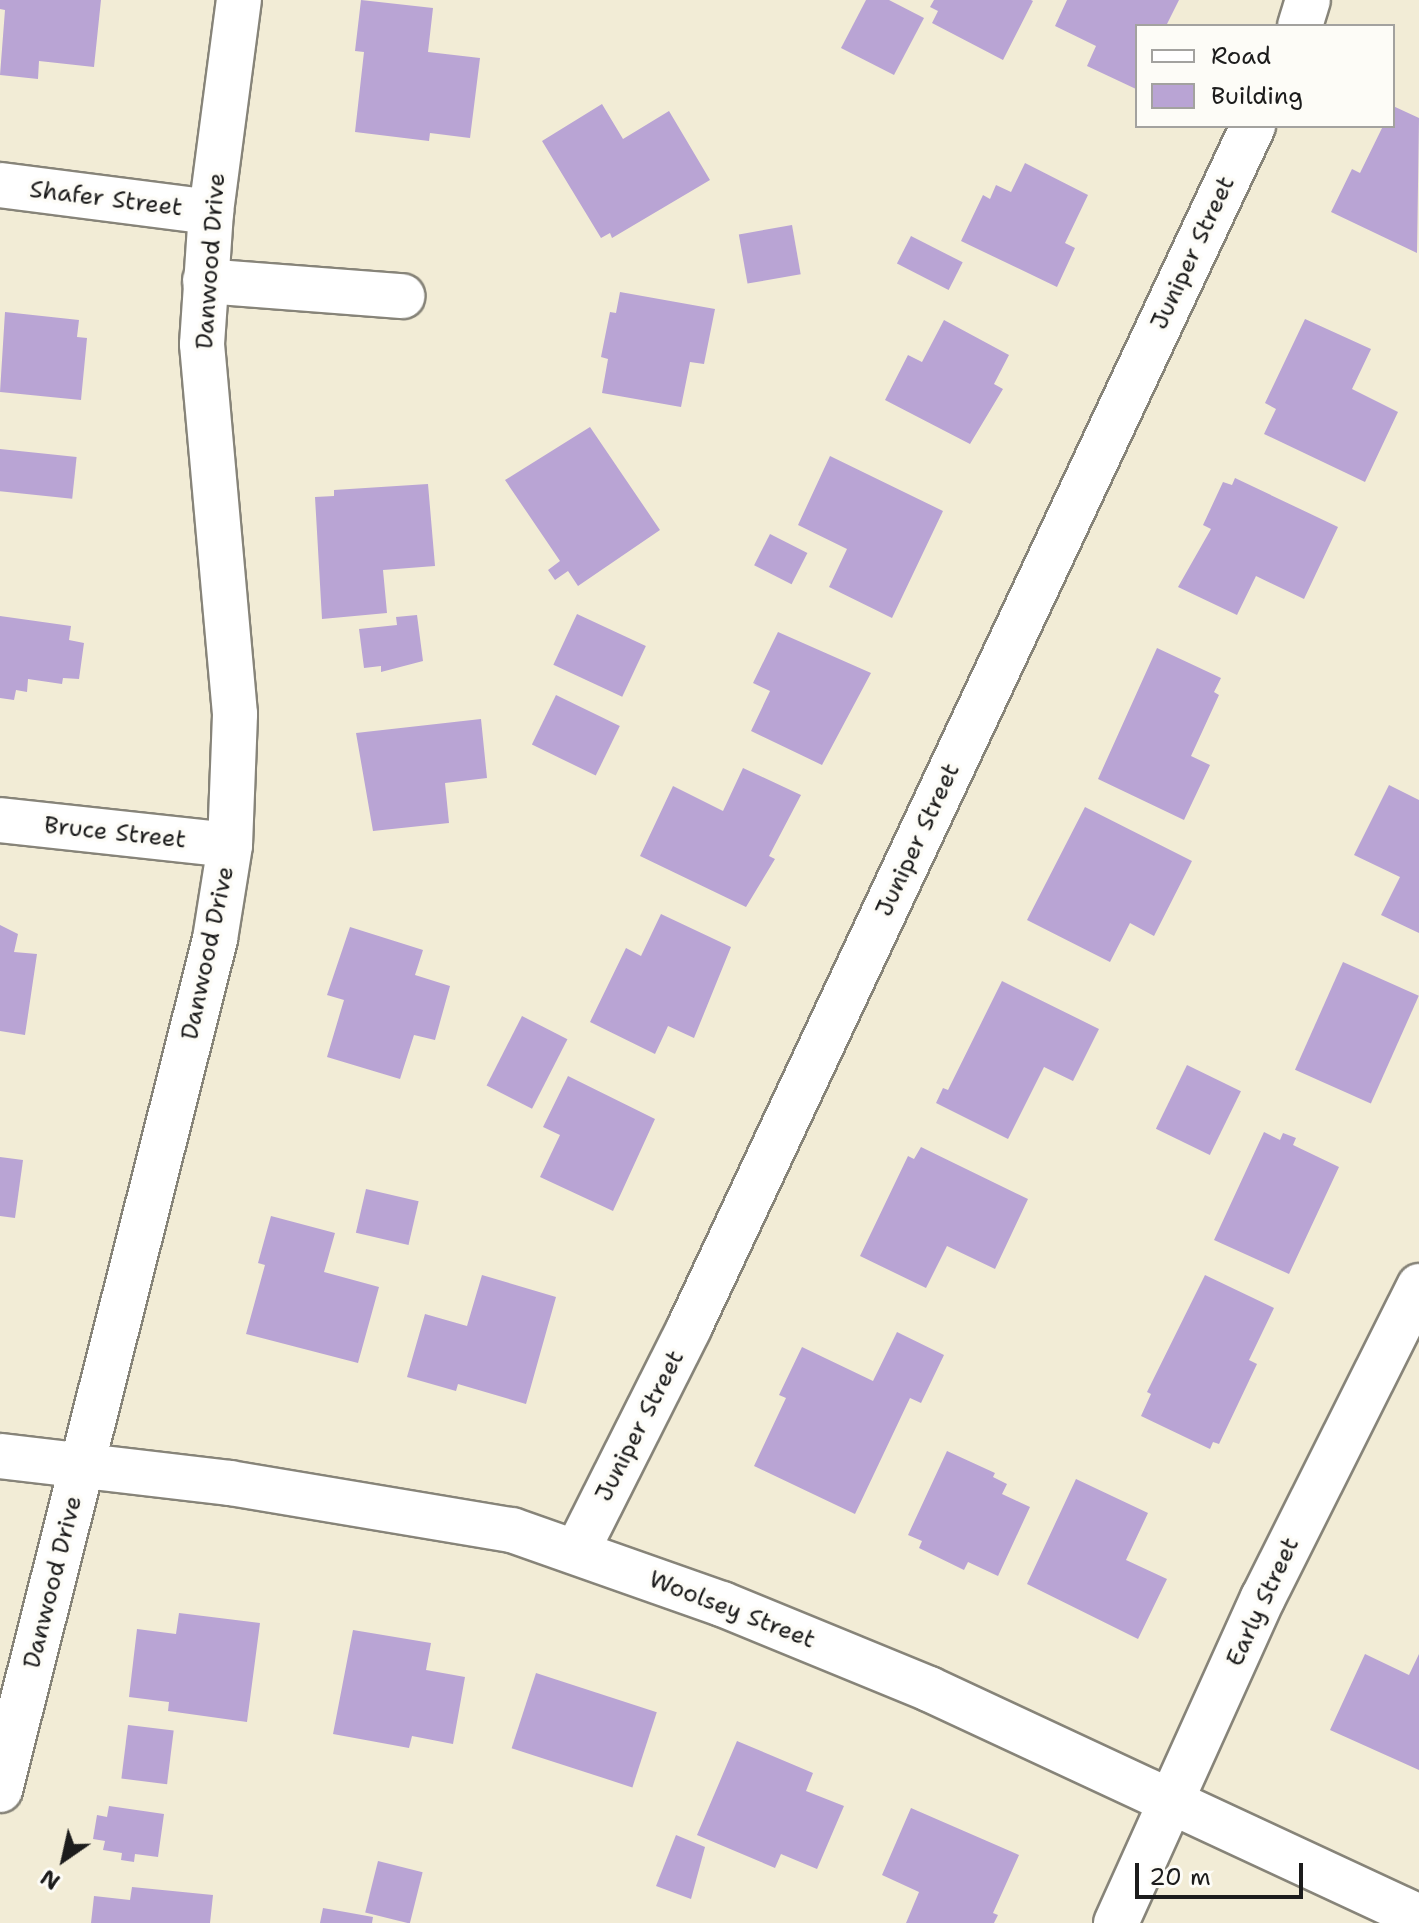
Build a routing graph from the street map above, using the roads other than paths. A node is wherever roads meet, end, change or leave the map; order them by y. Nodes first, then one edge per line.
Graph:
1 (239, 0) edge
2 (1308, 0) edge
3 (1301, 24) edge
4 (1252, 128) edge
5 (0, 185) edge
6 (211, 212) junction
7 (205, 281) junction
8 (402, 296) dead end
9 (0, 820) edge
10 (230, 845) junction
11 (1419, 1286) edge
12 (0, 1456) edge
13 (82, 1464) junction
14 (577, 1551) junction
15 (0, 1790) edge
16 (1171, 1804) junction
17 (1419, 1917) edge
18 (1116, 1923) edge

1 - 6 street, Danwood Drive
2 - 3 street
4 - 14 street, Juniper Street
5 - 6 street, Shafer Street
6 - 7 street, Danwood Drive
7 - 8 street
7 - 10 street, Danwood Drive
9 - 10 street, Bruce Street
10 - 13 street, Danwood Drive
11 - 16 street, Early Street
12 - 13 street, Woolsey Street
13 - 14 street, Woolsey Street
13 - 15 street, Danwood Drive
14 - 16 street, Woolsey Street
16 - 17 street, Woolsey Street
16 - 18 street, Early Street

